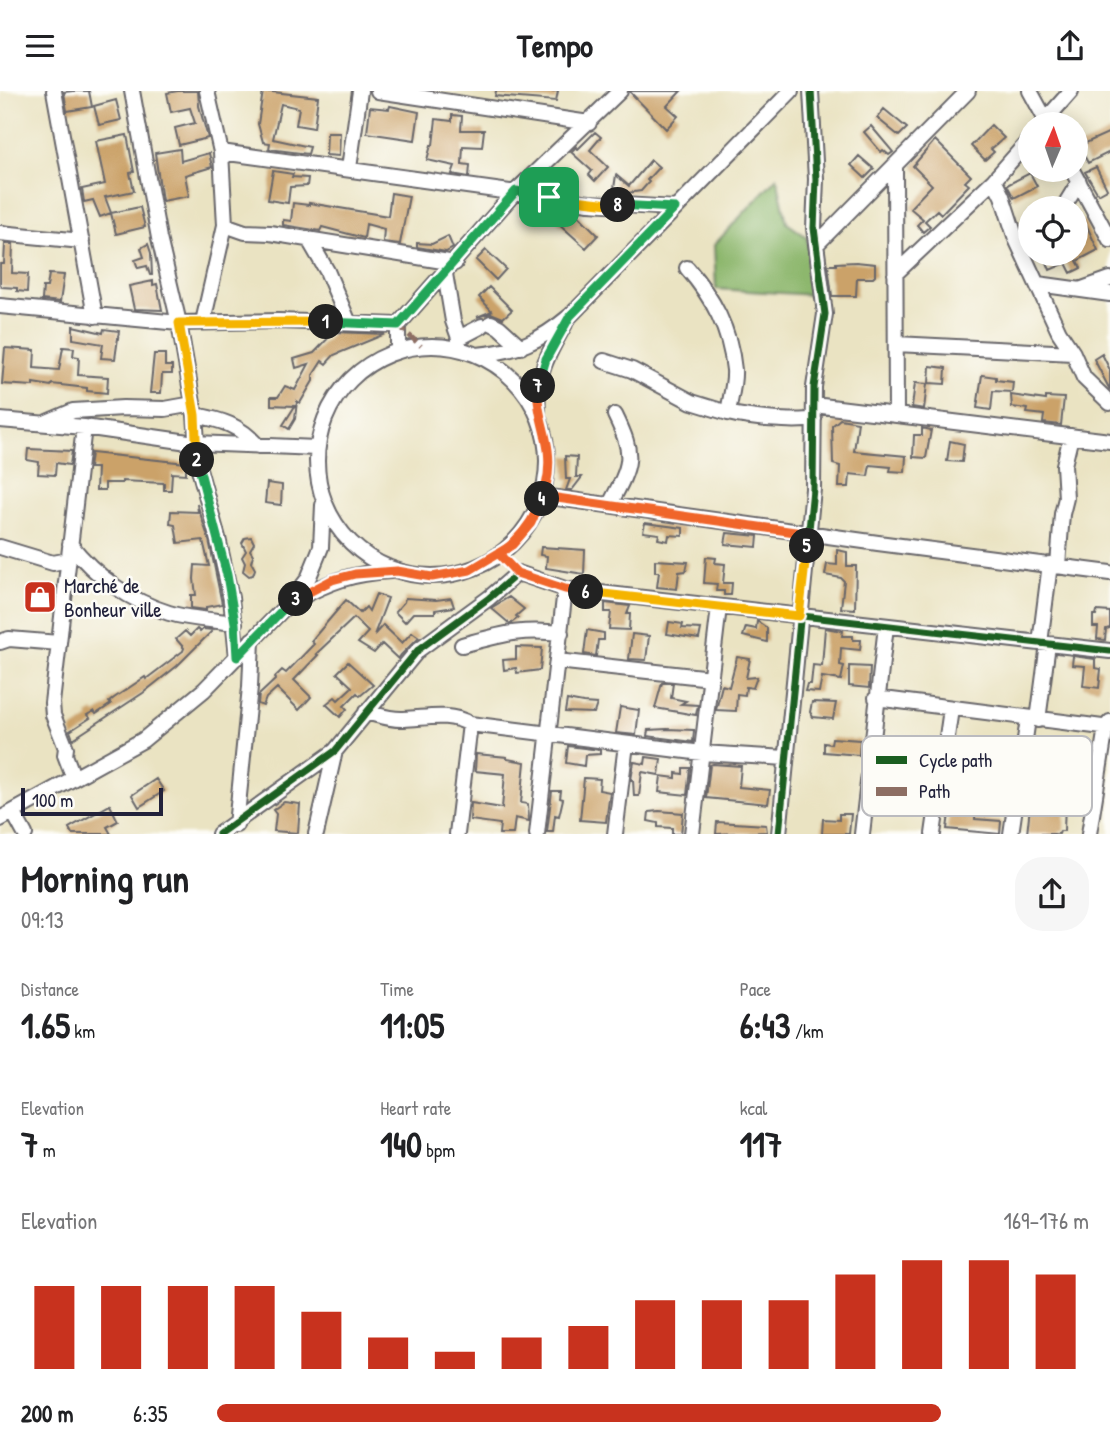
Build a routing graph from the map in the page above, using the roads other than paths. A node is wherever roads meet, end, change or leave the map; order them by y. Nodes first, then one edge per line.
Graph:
1 (54, 91) edge
2 (132, 91) edge
3 (207, 91) edge
4 (360, 91) edge
5 (378, 91) edge
6 (620, 91) edge
7 (791, 91) edge
8 (811, 91) edge
9 (968, 91) edge
10 (1030, 91) edge
11 (1071, 91) edge
12 (1040, 112) edge
13 (1054, 112) edge
14 (589, 123) junction
15 (221, 152) junction
16 (1018, 153) edge
17 (895, 166) junction
18 (349, 169) junction
19 (995, 180) junction
20 (1079, 182) edge
21 (516, 191) junction
22 (675, 208) junction
23 (225, 225) junction
24 (1018, 232) edge
25 (0, 233) edge
26 (309, 240) junction
27 (1110, 240) edge
28 (82, 241) junction
29 (817, 244) junction
30 (1032, 266) edge
31 (1037, 266) edge
32 (450, 268) junction
33 (687, 268) dead end
34 (895, 274) junction
35 (1036, 279) junction
36 (1110, 279) edge
37 (1078, 291) junction
38 (1110, 294) edge
39 (0, 306) edge
40 (95, 316) junction
41 (570, 316) junction
42 (203, 322) junction
43 (179, 323) junction
44 (349, 323) junction
45 (398, 325) junction
46 (459, 344) junction
47 (896, 344) junction
48 (521, 347) junction
49 (398, 351) junction
50 (1073, 353) junction
51 (477, 355) junction
52 (604, 361) dead end
53 (1110, 403) edge
54 (194, 410) junction
55 (814, 412) junction
56 (728, 413) junction
57 (538, 415) junction
58 (615, 415) dead end
59 (896, 415) junction
60 (0, 420) edge
61 (44, 424) junction
62 (84, 427) junction
63 (1071, 436) junction
64 (1110, 441) edge
65 (195, 443) junction
66 (258, 446) junction
67 (317, 448) junction
68 (543, 496) junction
69 (323, 500) junction
70 (610, 504) junction
71 (809, 534) junction
72 (71, 544) junction
73 (0, 547) edge
74 (499, 554) junction
75 (69, 561) junction
76 (1054, 565) junction
77 (397, 571) junction
78 (517, 573) junction
79 (1110, 573) edge
80 (565, 589) junction
81 (290, 602) junction
82 (719, 607) junction
83 (799, 616) junction
84 (235, 623) junction
85 (886, 626) junction
86 (561, 633) junction
87 (252, 640) junction
88 (0, 642) edge
89 (59, 643) junction
90 (1044, 644) junction
91 (462, 645) dead end
92 (1105, 651) edge
93 (237, 657) junction
94 (557, 661) junction
95 (1110, 662) edge
96 (711, 678) junction
97 (876, 698) junction
98 (951, 709) junction
99 (366, 712) junction
100 (1033, 719) junction
101 (470, 724) junction
102 (1109, 726) edge
103 (549, 734) junction
104 (872, 736) edge
105 (947, 736) edge
106 (1030, 736) edge
107 (626, 744) junction
108 (335, 751) junction
109 (702, 753) junction
110 (786, 758) junction
111 (73, 776) junction
112 (7, 815) edge
113 (864, 816) edge
114 (936, 816) edge
115 (1014, 816) edge
116 (236, 827) edge
117 (25, 834) edge
118 (219, 834) edge
119 (316, 834) edge
120 (457, 834) edge
121 (537, 834) edge
122 (615, 834) edge
123 (692, 834) edge
124 (779, 834) edge
125 (862, 834) edge
126 (933, 834) edge
127 (1011, 834) edge
128 (1089, 834) edge

1 - 28 street
2 - 43 street
3 - 15 street
4 - 18 street
5 - 14 street
6 - 14 street
7 - 22 street
8 - 29 street
9 - 17 street
10 - 12 street
11 - 13 street
14 - 21 street
15 - 18 street
15 - 23 street
16 - 19 street
17 - 29 street
17 - 34 street
18 - 21 street
19 - 24 street
19 - 34 street
20 - 27 street
21 - 22 street
21 - 32 street
22 - 41 street
23 - 26 street
23 - 42 street
25 - 28 street
26 - 32 street
26 - 44 street
28 - 40 street
29 - 55 street
30 - 35 street
31 - 35 street
32 - 45 street
32 - 46 street
33 - 56 street
34 - 47 street
35 - 37 street
35 - 50 street
36 - 37 street
37 - 38 street
39 - 40 street
40 - 43 street
41 - 48 street
41 - 57 street
42 - 43 street
42 - 44 street
43 - 54 street
44 - 45 street
45 - 49 street
46 - 48 street
46 - 49 street
46 - 51 street
47 - 50 street
47 - 59 street
48 - 51 street
49 - 67 street
50 - 53 street
51 - 57 street
52 - 56 street
54 - 61 street
54 - 65 street
54 - 66 street
55 - 56 street
55 - 59 street
55 - 71 street
57 - 68 street
58 - 70 street
59 - 63 street
60 - 61 street
61 - 62 street
62 - 65 street
62 - 72 street
63 - 64 street
63 - 76 street
65 - 66 street
65 - 84 street
66 - 67 street
67 - 69 street
68 - 70 street
68 - 74 street
69 - 77 street
69 - 81 street
70 - 71 street
71 - 76 street
71 - 83 street
72 - 75 street
72 - 84 street
73 - 75 street
74 - 77 street
74 - 78 street
75 - 89 street
76 - 79 street
76 - 90 street
77 - 81 street
78 - 80 street
78 - 99 street
80 - 82 street
80 - 86 street
81 - 87 street
82 - 83 street
82 - 96 street
83 - 85 street
83 - 110 street
84 - 93 street
85 - 90 street
85 - 97 street
86 - 91 street
86 - 94 street
87 - 93 street
87 - 116 street
88 - 89 street
89 - 111 street
90 - 92 street
90 - 100 street
92 - 95 street
93 - 111 street
94 - 96 street
94 - 103 street
96 - 109 street
97 - 98 street
97 - 104 street
98 - 100 street
98 - 105 street
99 - 101 street
99 - 108 street
100 - 102 street
100 - 106 street
101 - 103 street
101 - 120 street
102 - 128 street
103 - 107 street
103 - 121 street
107 - 109 street
107 - 122 street
108 - 116 street
108 - 119 street
109 - 110 street
109 - 123 street
110 - 124 street
111 - 112 street
112 - 117 street
113 - 125 street
114 - 126 street
115 - 127 street
116 - 118 street

